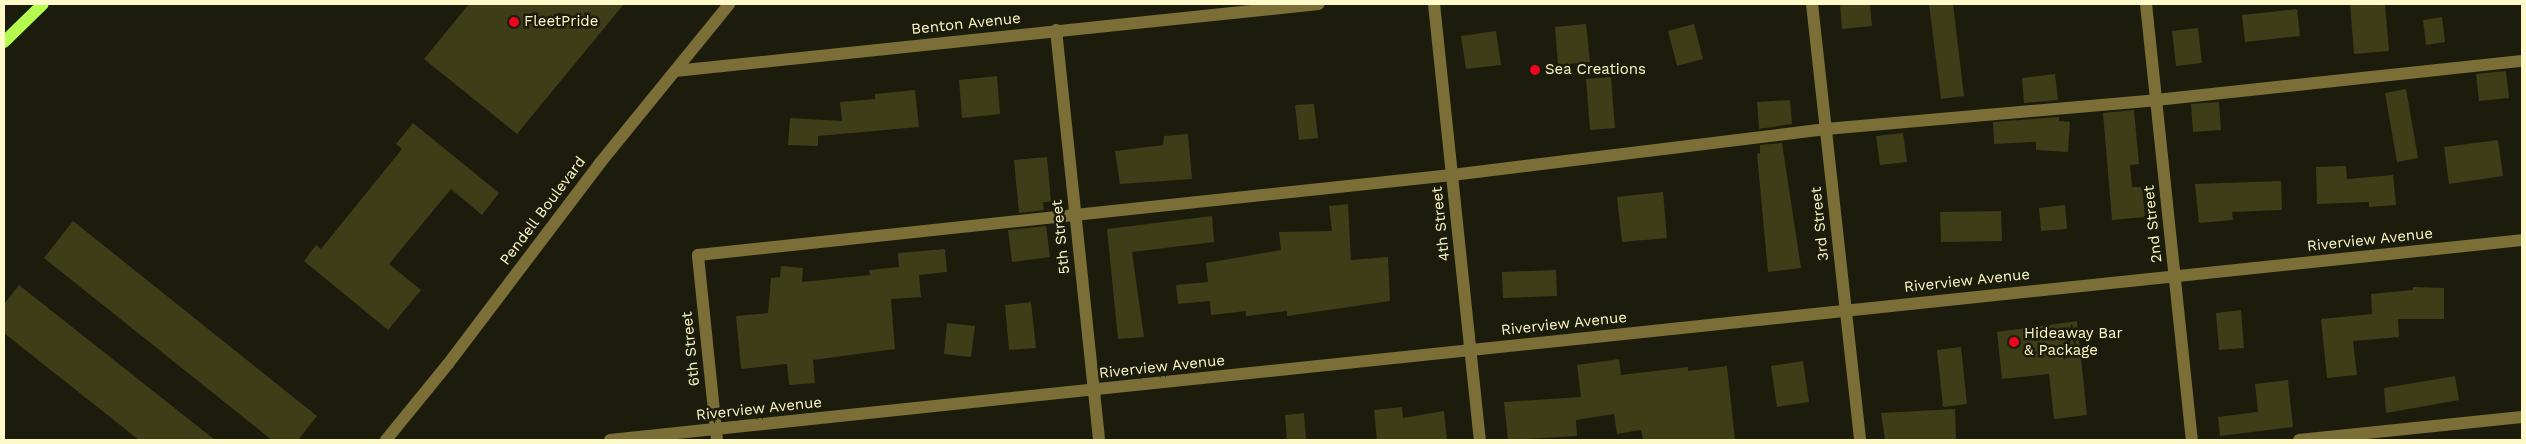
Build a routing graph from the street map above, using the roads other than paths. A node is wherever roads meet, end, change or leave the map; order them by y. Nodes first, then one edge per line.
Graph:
1 (43, 4) edge
2 (729, 4) edge
3 (1319, 4) edge
4 (1434, 4) edge
5 (1812, 4) edge
6 (2146, 4) edge
7 (1056, 30) junction
8 (4, 42) edge
9 (2522, 61) edge
10 (675, 71) junction
11 (2156, 100) junction
12 (1826, 129) junction
13 (1452, 175) junction
14 (1075, 215) junction
15 (2522, 240) edge
16 (2175, 277) junction
17 (1846, 310) junction
18 (1471, 351) junction
19 (1094, 391) junction
20 (2522, 417) edge
21 (716, 435) edge
22 (386, 440) edge
23 (610, 440) edge
24 (1099, 440) edge
25 (1480, 440) edge
26 (1860, 440) edge
27 (2192, 440) edge
28 (2299, 440) edge

1 - 8 main road
2 - 10 street, Pendell Boulevard
3 - 7 street, Benton Avenue
4 - 13 street, 4th Street
5 - 12 street, 3rd Street
6 - 11 street, 2nd Street
7 - 10 street, Benton Avenue
7 - 14 street, 5th Street
9 - 11 street
10 - 22 street, Pendell Boulevard
11 - 12 street
11 - 16 street, 2nd Street
12 - 13 street
12 - 17 street, 3rd Street
13 - 14 street
13 - 18 street, 4th Street
14 - 19 street, 5th Street
14 - 21 street, 6th Street
15 - 16 street, Riverview Avenue
16 - 17 street, Riverview Avenue
16 - 27 street, 2nd Street
17 - 18 street, Riverview Avenue
17 - 26 street, 3rd Street
18 - 19 street, Riverview Avenue
18 - 25 street, 4th Street
19 - 21 street, Riverview Avenue
19 - 24 street, 5th Street
20 - 28 street
21 - 23 street, Riverview Avenue

